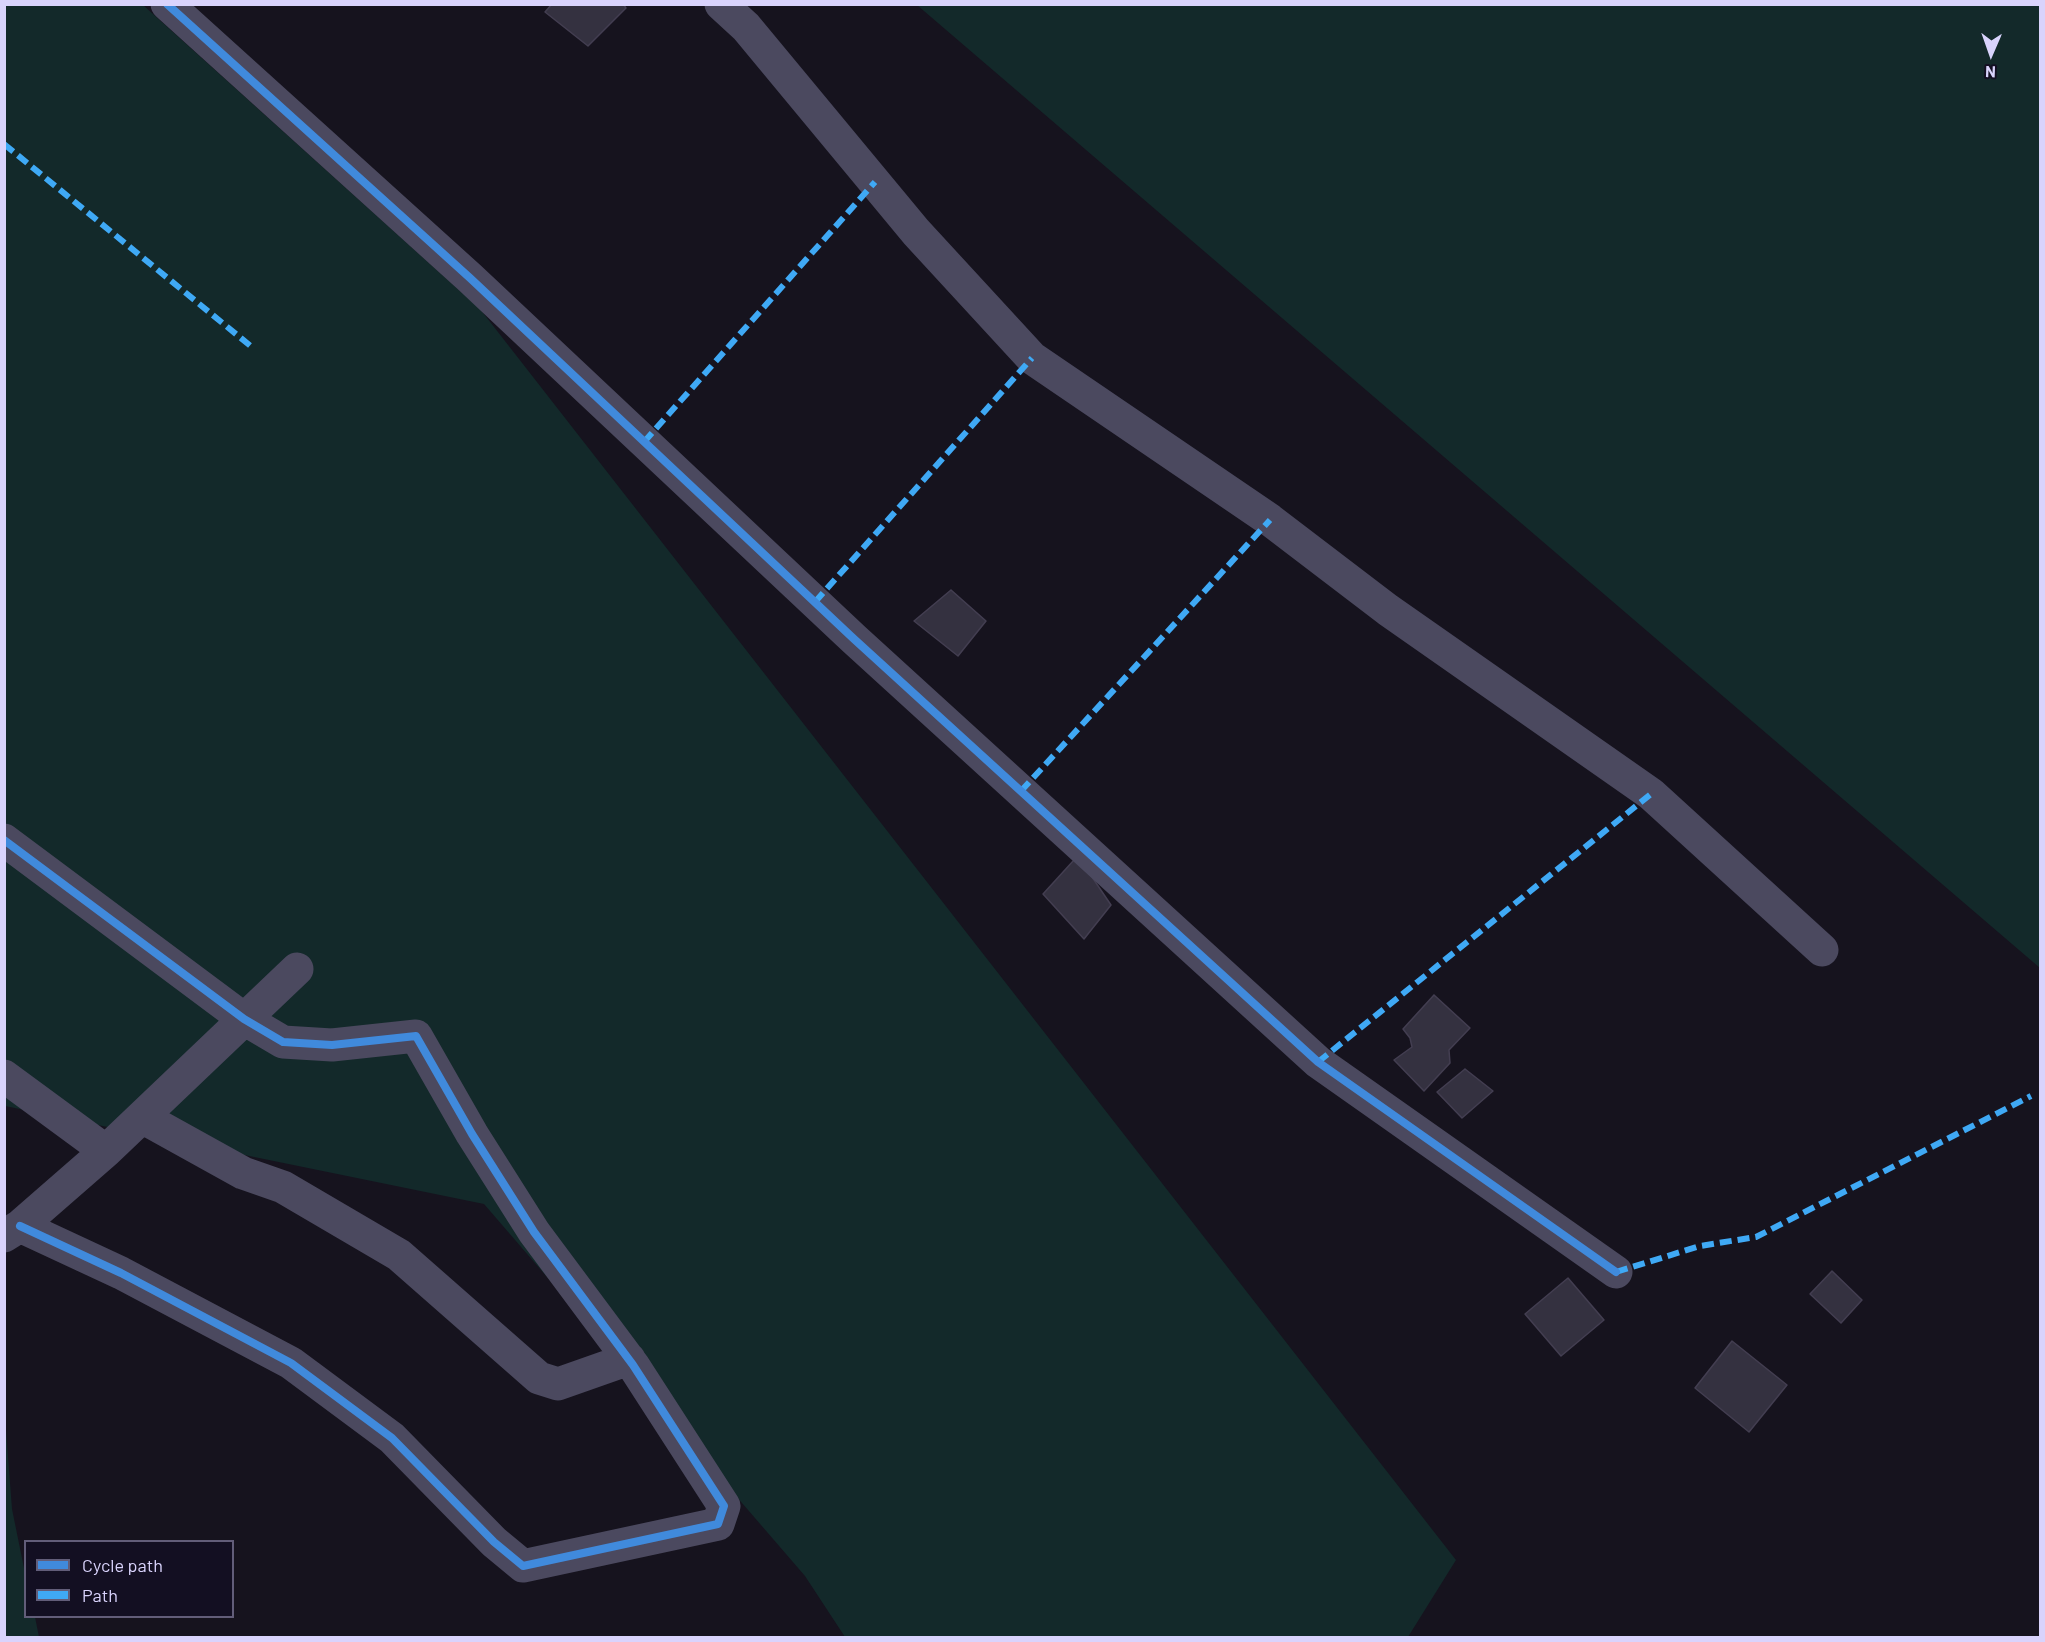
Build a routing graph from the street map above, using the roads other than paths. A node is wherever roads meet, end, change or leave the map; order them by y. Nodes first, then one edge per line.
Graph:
1 (166, 4) edge
2 (721, 4) edge
3 (4, 840) edge
4 (1822, 950) dead end
5 (297, 969) dead end
6 (244, 1019) junction
7 (4, 1076) edge
8 (142, 1117) junction
9 (106, 1151) junction
10 (12, 1231) edge
11 (1616, 1272) dead end
12 (629, 1359) junction

1 - 11 street
2 - 4 street
3 - 6 street
5 - 6 street
6 - 8 street
6 - 12 street
7 - 9 street
8 - 9 street
8 - 12 street
9 - 10 street
10 - 12 street

